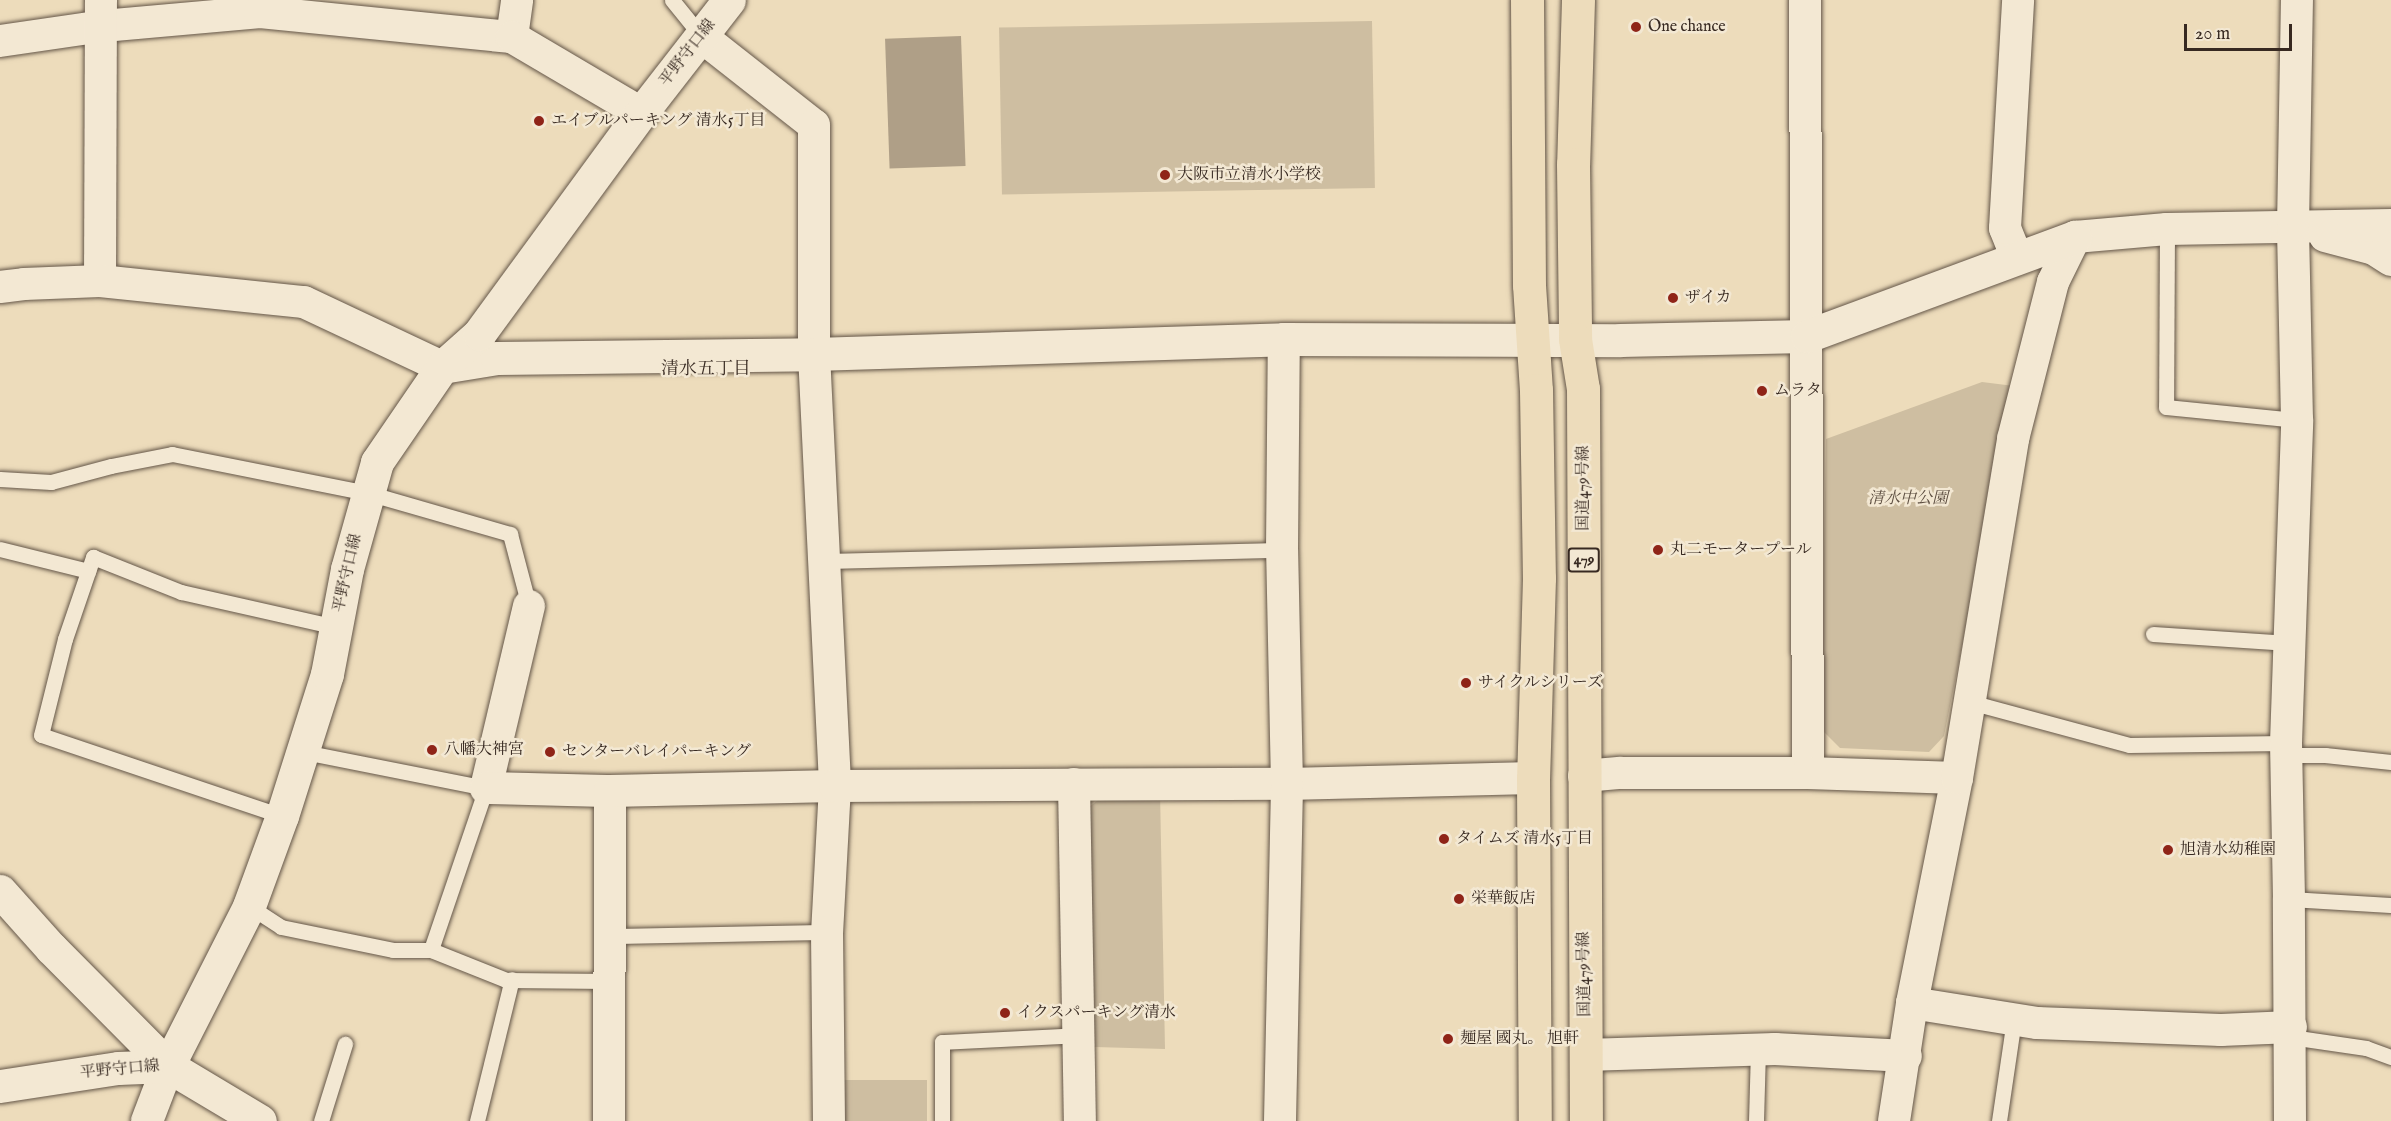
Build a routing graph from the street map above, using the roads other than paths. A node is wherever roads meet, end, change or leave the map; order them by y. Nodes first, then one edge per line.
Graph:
1 (518, 0) edge
2 (672, 0) edge
3 (729, 0) edge
4 (1527, 0) edge
5 (1578, 0) edge
6 (1805, 0) edge
7 (2019, 0) edge
8 (2297, 0) edge
9 (102, 13) edge
10 (512, 37) junction
11 (702, 37) junction
12 (0, 41) edge
13 (641, 112) junction
14 (2391, 225) edge
15 (2293, 226) junction
16 (2167, 229) junction
17 (2075, 237) junction
18 (2017, 258) junction
19 (2391, 260) edge
20 (100, 281) junction
21 (0, 287) edge
22 (1807, 336) junction
23 (1284, 339) junction
24 (1533, 339) junction
25 (1575, 339) junction
26 (814, 354) junction
27 (442, 367) junction
28 (2296, 420) junction
29 (0, 479) edge
30 (368, 493) junction
31 (0, 549) edge
32 (1282, 550) junction
33 (824, 561) junction
34 (88, 571) junction
35 (529, 606) joint
36 (336, 627) junction
37 (2153, 634) dead end
38 (2289, 642) junction
39 (1970, 702) junction
40 (2286, 749) junction
41 (304, 752) junction
42 (2391, 762) edge
43 (1808, 773) junction
44 (1584, 776) junction
45 (1533, 777) junction
46 (1957, 778) junction
47 (1074, 784) junction
48 (1287, 784) junction
49 (835, 786) junction
50 (486, 788) junction
51 (610, 790) junction
52 (282, 816) junction
53 (0, 891) edge
54 (2289, 899) junction
55 (2391, 905) edge
56 (249, 906) junction
57 (826, 932) junction
58 (611, 936) junction
59 (431, 950) junction
60 (512, 979) junction
61 (609, 981) junction
62 (1912, 1003) junction
63 (2014, 1020) junction
64 (2291, 1032) junction
65 (1079, 1035) junction
66 (345, 1044) dead end
67 (1758, 1049) junction
68 (1586, 1055) junction
69 (1906, 1056) junction
70 (2391, 1057) edge
71 (168, 1066) junction
72 (0, 1086) edge
73 (147, 1121) edge
74 (260, 1121) edge
75 (321, 1121) edge
76 (477, 1121) edge
77 (609, 1121) edge
78 (829, 1121) edge
79 (942, 1121) edge
80 (1080, 1121) edge
81 (1280, 1121) edge
82 (1535, 1121) edge
83 (1586, 1121) edge
84 (1756, 1121) edge
85 (1894, 1121) edge
86 (1999, 1121) edge
87 (2290, 1121) edge

1 - 10 street
2 - 11 lane
3 - 11 street, 平野守口線
4 - 24 highway
5 - 25 highway, 国道479号線 / 479
6 - 22 street
7 - 18 street
8 - 15 street
9 - 10 street
9 - 12 street
9 - 20 street
10 - 13 street
11 - 13 street, 平野守口線
11 - 26 street
13 - 27 street, 平野守口線
14 - 15 street
15 - 16 street
15 - 19 street
15 - 28 street
16 - 17 street
16 - 28 lane
17 - 18 street
17 - 39 street
18 - 22 street
20 - 21 street
20 - 27 street
22 - 25 street
22 - 43 street
23 - 24 street
23 - 26 street
23 - 32 street
24 - 25 street
24 - 45 highway
25 - 44 highway, 国道479号線 / 479
26 - 27 street
26 - 33 street
27 - 30 street, 平野守口線
28 - 38 street
29 - 30 lane
30 - 35 lane
30 - 36 street, 平野守口線
31 - 34 lane
32 - 33 lane
32 - 48 street
33 - 49 street
34 - 36 lane
34 - 52 lane
35 - 50 street
36 - 41 street, 平野守口線
37 - 38 lane
38 - 40 street
39 - 40 lane
39 - 46 street
40 - 42 lane
40 - 54 street
41 - 50 lane
41 - 52 street, 平野守口線
43 - 44 street
43 - 46 street
44 - 68 highway, 国道479号線 / 479
45 - 48 street
45 - 82 highway
46 - 62 street
47 - 48 street
47 - 49 street
47 - 65 street
48 - 81 street
49 - 51 street
49 - 57 street
50 - 51 street
50 - 59 lane
51 - 58 street
52 - 56 street, 平野守口線
53 - 71 street
54 - 55 lane
54 - 64 street
56 - 59 lane
56 - 71 street, 平野守口線
57 - 58 lane
57 - 78 street
58 - 61 street
59 - 60 lane
60 - 61 lane
60 - 76 lane
61 - 77 street
62 - 63 street
62 - 69 street
63 - 64 street
63 - 86 lane
64 - 70 lane
64 - 87 street
65 - 79 lane
65 - 80 street
66 - 75 lane
67 - 68 street
67 - 69 street
67 - 84 lane
68 - 83 highway, 国道479号線 / 479
69 - 85 street
71 - 72 street, 平野守口線
71 - 73 street
71 - 74 street

